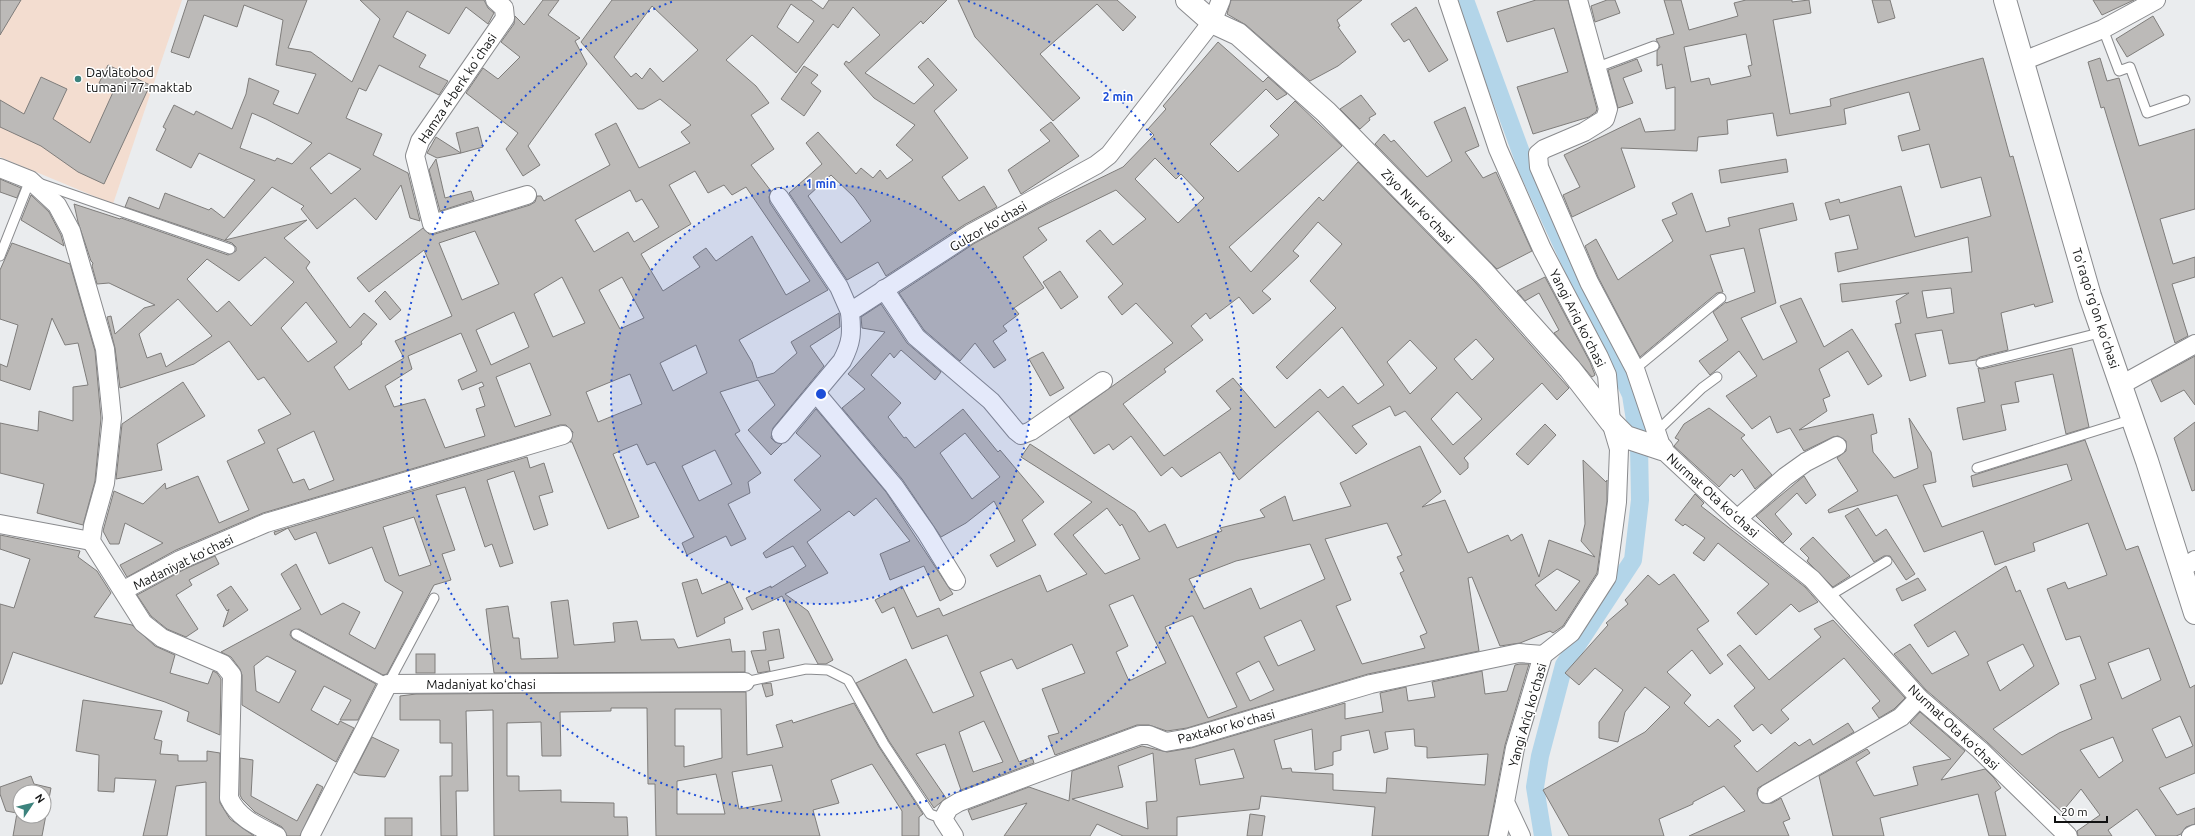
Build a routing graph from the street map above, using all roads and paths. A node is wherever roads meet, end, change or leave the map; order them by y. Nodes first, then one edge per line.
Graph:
1 (495, 0) edge
2 (1187, 0) edge
3 (1221, 0) edge
4 (1448, 0) edge
5 (1578, 0) edge
6 (2005, 0) edge
7 (2156, 0) edge
8 (1212, 22) junction
9 (2104, 29) junction
10 (1654, 46) dead end
11 (2023, 61) junction
12 (1595, 68) junction
13 (2185, 100) dead end
14 (0, 168) edge
15 (30, 180) junction
16 (527, 195) dead end
17 (779, 197) dead end
18 (230, 249) dead end
19 (0, 256) edge
20 (884, 289) junction
21 (1721, 298) dead end
22 (850, 312) junction
23 (2103, 332) junction
24 (2195, 344) edge
25 (1981, 363) dead end
26 (1634, 368) junction
27 (1717, 377) dead end
28 (1103, 381) dead end
29 (2121, 384) junction
30 (816, 393) junction
31 (2133, 419) junction
32 (1619, 430) junction
33 (781, 434) dead end
34 (563, 435) dead end
35 (1659, 441) junction
36 (1836, 446) dead end
37 (1977, 468) dead end
38 (1737, 519) junction
39 (0, 524) edge
40 (91, 541) junction
41 (1887, 561) dead end
42 (2188, 564) edge
43 (956, 581) dead end
44 (124, 590) junction
45 (1829, 596) junction
46 (434, 598) dead end
47 (2195, 613) edge
48 (296, 634) dead end
49 (1543, 655) junction
50 (745, 682) joint
51 (388, 684) junction
52 (1919, 698) junction
53 (1767, 794) dead end
54 (1504, 802) junction
55 (943, 819) junction
56 (2195, 834) edge
57 (277, 836) edge
58 (310, 836) edge
59 (954, 836) edge
60 (1498, 836) edge
61 (1522, 836) edge
62 (2068, 836) edge
63 (2191, 836) edge

1 - 16 street, Hamza 4-berk koʼchasi
2 - 8 main road, Ziyo Nur koʻchasi
3 - 8 street, Gulzor koʻchasi
4 - 32 street, Yangi Ariq koʻchasi
5 - 12 street
6 - 11 main road, To'raqo'rg'on ko'chasi
7 - 9 street
8 - 20 street, Gulzor koʻchasi
8 - 32 main road, Ziyo Nur koʻchasi
9 - 11 street
9 - 13 lane
10 - 12 lane
11 - 23 main road, To'raqo'rg'on ko'chasi
12 - 26 street
14 - 15 street
15 - 18 lane
15 - 19 lane
15 - 40 street
17 - 22 street
20 - 22 street, Gulzor koʻchasi
20 - 28 street
21 - 26 lane
22 - 30 street
23 - 25 lane
23 - 29 main road, To'raqo'rg'on ko'chasi
24 - 29 street
26 - 35 street
27 - 35 lane
29 - 31 main road, To'raqo'rg'on ko'chasi
30 - 33 street
30 - 43 street
31 - 37 lane
31 - 42 main road, To'raqo'rg'on ko'chasi
32 - 35 main road
32 - 49 street, Yangi Ariq koʻchasi
34 - 44 street, Madaniyat koʻchasi
35 - 38 street, Nurmat Ota koʻchasi
36 - 38 street
38 - 45 street, Nurmat Ota koʻchasi
39 - 40 street
40 - 44 street, Madaniyat koʻchasi
41 - 45 lane
42 - 47 main road, To'raqo'rg'on ko'chasi
44 - 57 street, Madaniyat koʻchasi
45 - 52 street, Nurmat Ota koʻchasi
46 - 51 lane
48 - 51 lane
49 - 54 street, Yangi Ariq koʻchasi
49 - 55 street, Paxtakor koʻchasi
50 - 51 street, Madaniyat koʻchasi
50 - 55 lane
51 - 58 street
52 - 53 street
52 - 62 street, Nurmat Ota koʻchasi
54 - 60 street, Yangi Ariq koʻchasi
54 - 61 street
55 - 59 street
56 - 63 street

